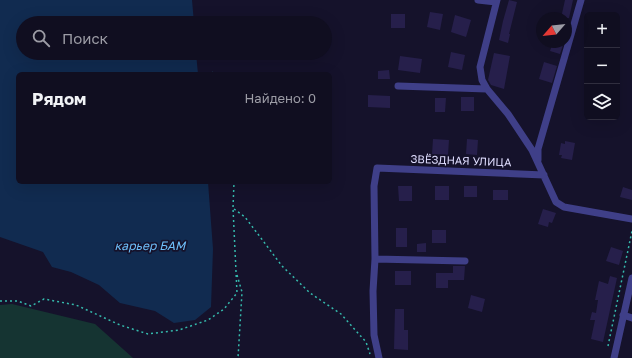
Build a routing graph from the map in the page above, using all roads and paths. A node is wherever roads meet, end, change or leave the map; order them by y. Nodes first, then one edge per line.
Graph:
1 (478, 0) edge
2 (581, 0) edge
3 (496, 1) edge
4 (398, 86) dead end
5 (487, 89) junction
6 (538, 162) junction
7 (544, 175) junction
8 (234, 184) edge
9 (233, 208) junction
10 (632, 219) edge
11 (632, 231) edge
12 (375, 259) junction
13 (465, 260) dead end
14 (236, 272) junction
15 (632, 278) edge
16 (0, 301) edge
17 (623, 315) junction
18 (632, 318) edge
19 (608, 350) dead end
20 (238, 358) edge
21 (372, 358) edge
22 (378, 358) edge
23 (614, 358) edge

1 - 3 street
2 - 6 street
3 - 5 street
4 - 5 street
5 - 6 street
6 - 7 street
7 - 10 street
7 - 12 street, ЗВЁЗДНАЯ УЛИЦА
8 - 9 path
9 - 14 path
9 - 21 path
11 - 19 path
12 - 13 street
12 - 22 street
14 - 16 path
14 - 20 path
15 - 17 street
17 - 18 street
17 - 23 street

